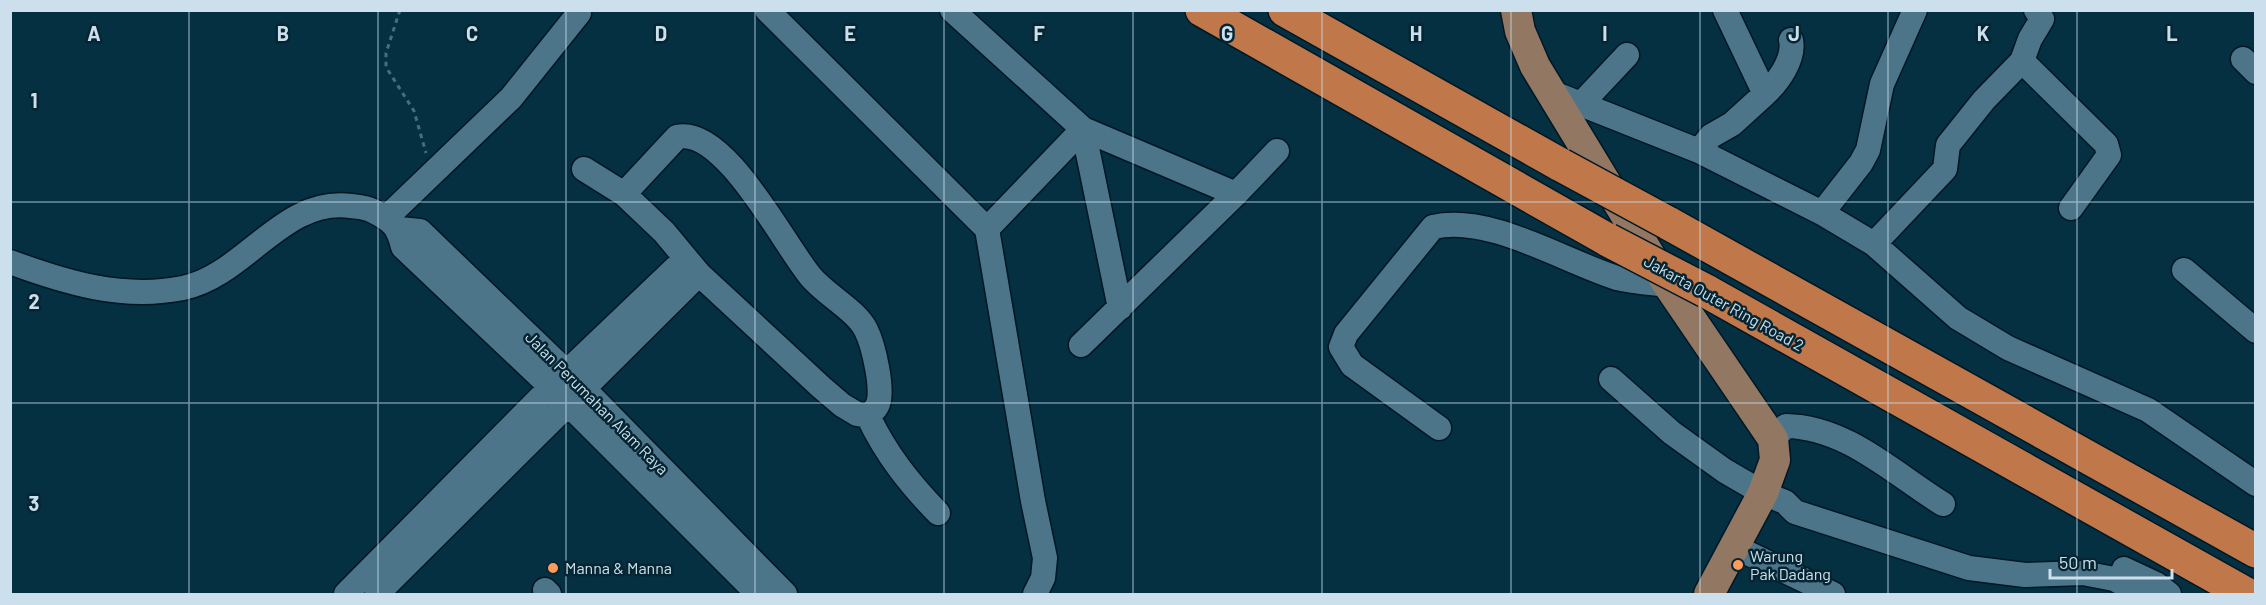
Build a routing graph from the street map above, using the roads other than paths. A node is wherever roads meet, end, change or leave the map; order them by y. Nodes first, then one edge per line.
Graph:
1 (767, 10) edge
2 (952, 10) edge
3 (1202, 10) edge
4 (1285, 10) edge
5 (1516, 10) edge
6 (1725, 10) edge
7 (1915, 10) edge
8 (2036, 10) edge
9 (579, 13) dead end
10 (1791, 40) dead end
11 (1627, 55) dead end
12 (2022, 61) junction
13 (1553, 93) junction
14 (1765, 94) junction
15 (1582, 103) junction
16 (1083, 129) junction
17 (1277, 151) dead end
18 (1700, 151) junction
19 (584, 170) dead end
20 (624, 194) junction
21 (1236, 194) junction
22 (2071, 208) dead end
23 (1822, 213) junction
24 (393, 224) junction
25 (987, 229) junction
26 (1874, 244) junction
27 (10, 262) edge
28 (692, 266) junction
29 (2184, 270) dead end
30 (1668, 285) junction
31 (1120, 308) junction
32 (2256, 330) edge
33 (1081, 345) dead end
34 (1611, 379) dead end
35 (567, 388) junction
36 (868, 416) junction
37 (1439, 428) dead end
38 (1773, 439) junction
39 (2256, 484) edge
40 (1774, 497) junction
41 (1943, 504) dead end
42 (938, 513) dead end
43 (1735, 547) junction
44 (2256, 551) edge
45 (346, 594) edge
46 (377, 594) edge
47 (758, 594) edge
48 (785, 594) edge
49 (1035, 594) edge
50 (1708, 594) edge
51 (1833, 594) edge
52 (2142, 594) edge
53 (2169, 594) edge
54 (2246, 594) edge

1 - 25 street
2 - 16 street
3 - 54 highway, Jakarta Outer Ring Road 2, bridge
4 - 44 highway, bridge
5 - 13 main road
6 - 14 street
7 - 23 street
8 - 12 street
9 - 24 street
10 - 14 street
11 - 15 street
12 - 22 street
12 - 26 street
13 - 15 street
13 - 30 main road
14 - 18 street
15 - 18 street
16 - 21 street
16 - 25 street
16 - 31 street
17 - 21 street
18 - 23 street
19 - 20 street
20 - 28 street
20 - 36 street
21 - 31 street
23 - 26 street
24 - 27 street, Jalan Perumahan Alam Raya
24 - 35 street, Jalan Perumahan Alam Raya
25 - 49 street
26 - 39 street
28 - 35 street
28 - 36 street
29 - 32 street
30 - 37 street
30 - 38 main road
31 - 33 street
34 - 40 street
35 - 45 street
35 - 46 street
35 - 47 street, Jalan Perumahan Alam Raya
35 - 48 street, Jalan Perumahan Alam Raya
36 - 42 street
38 - 40 main road
38 - 41 street
40 - 43 main road
40 - 52 street
40 - 53 street
43 - 50 main road
43 - 51 street

